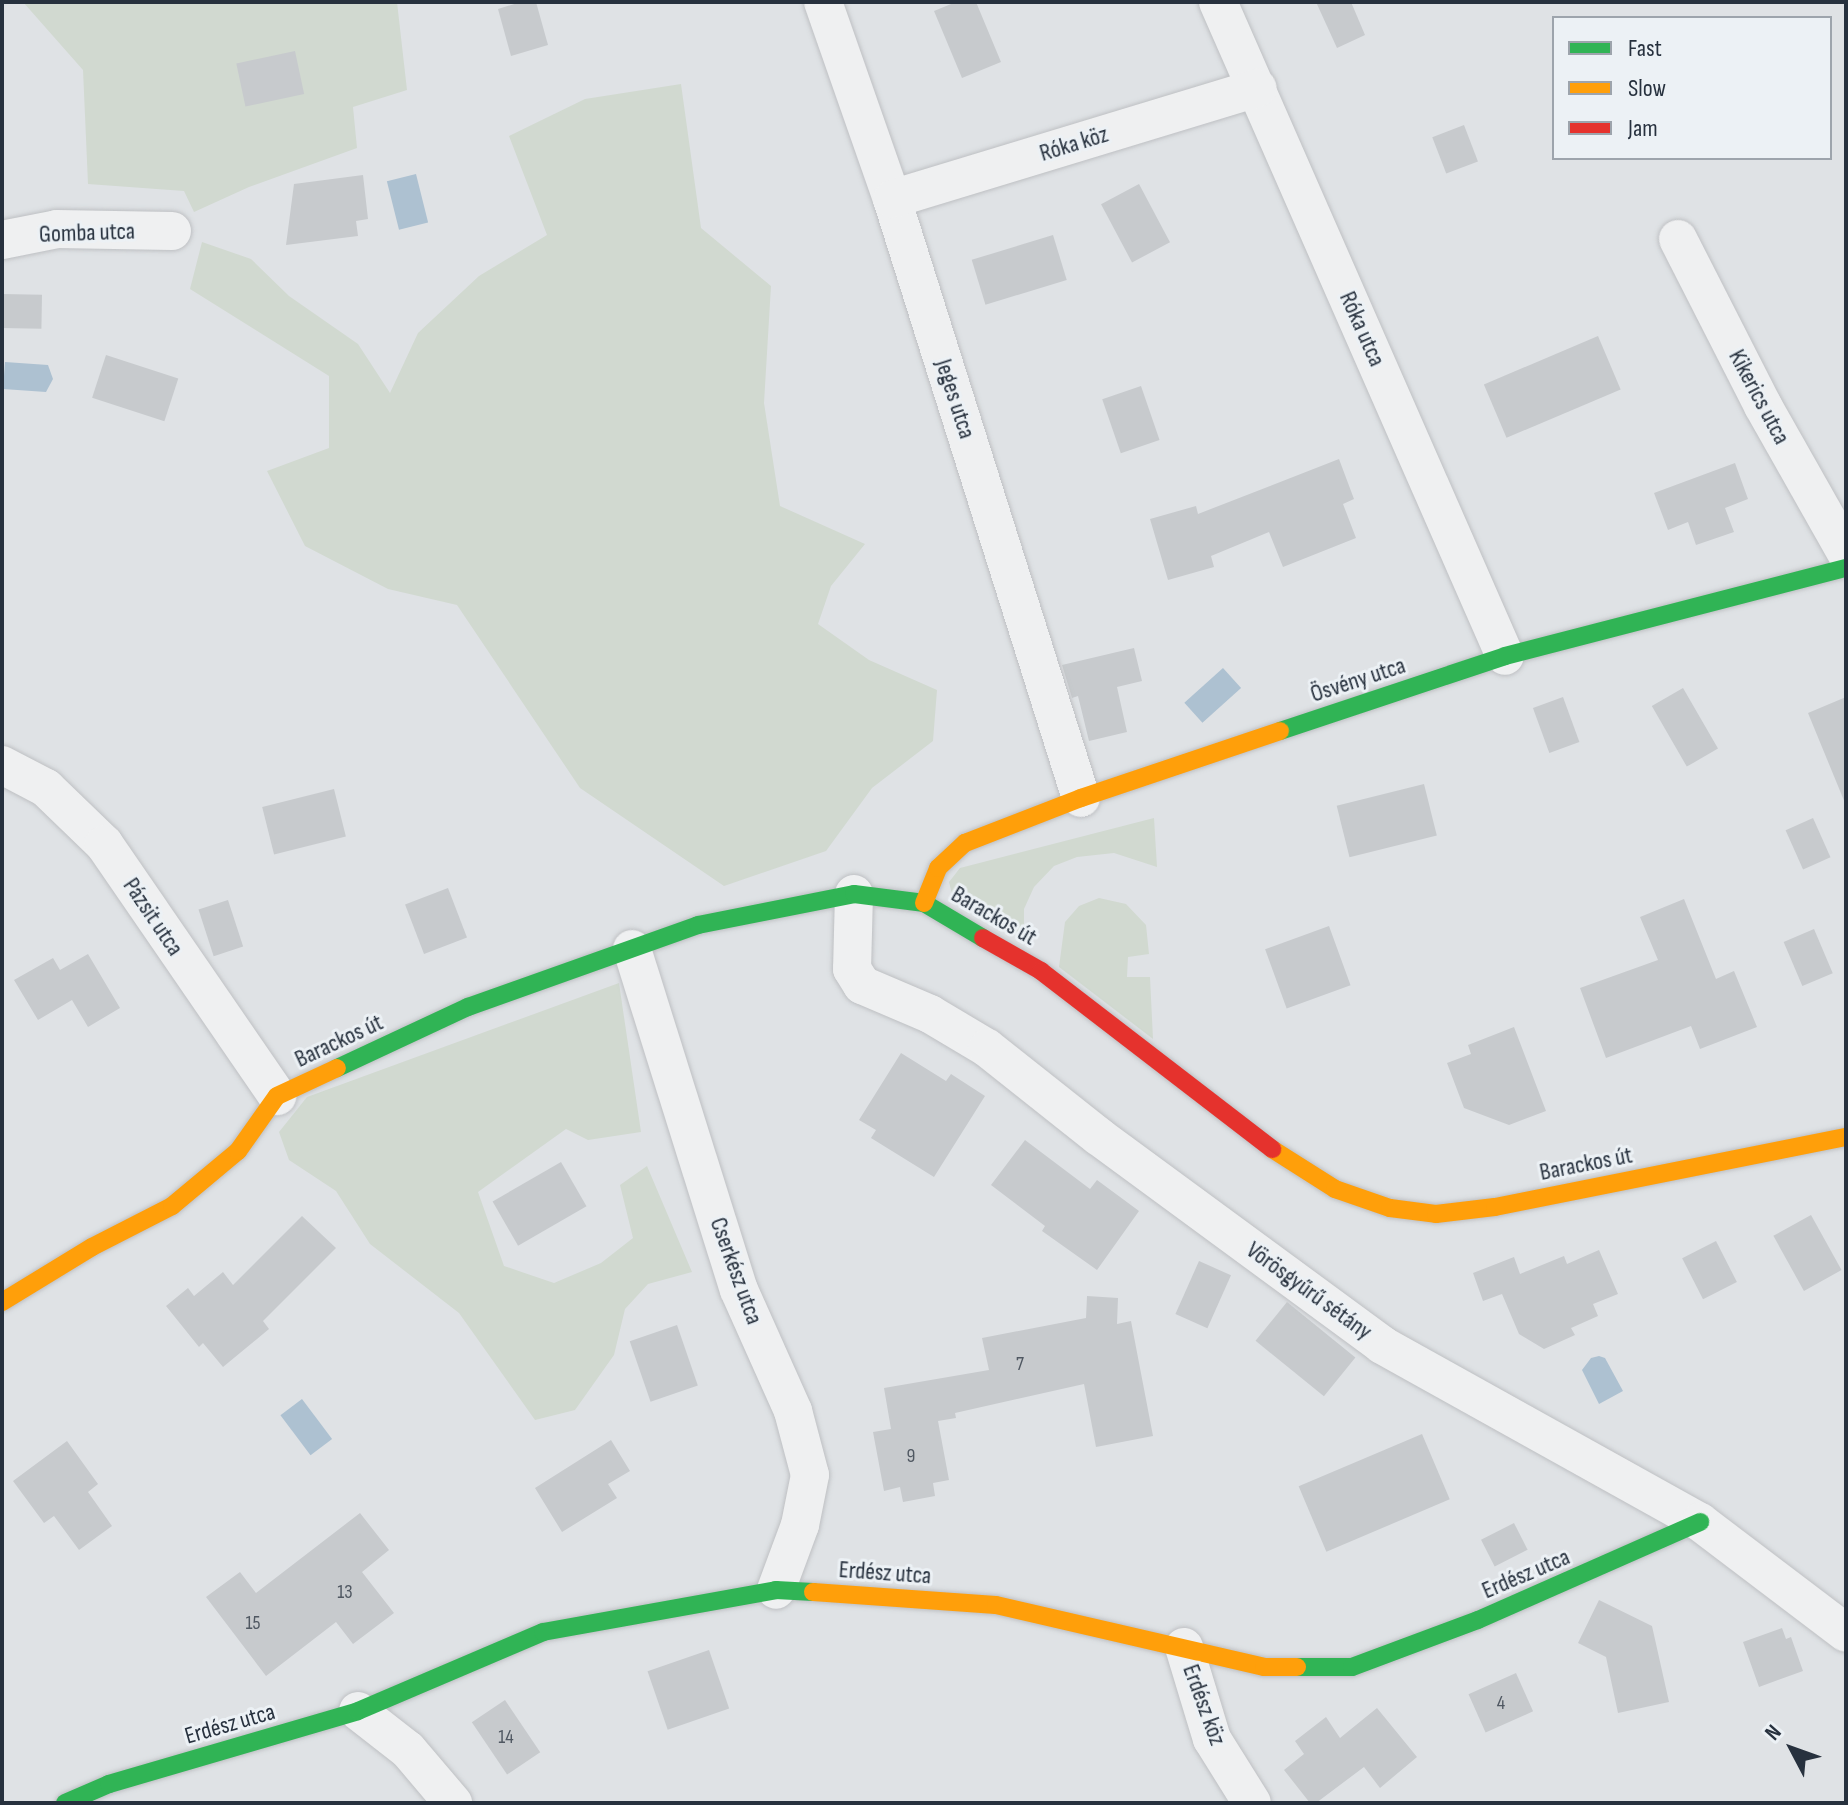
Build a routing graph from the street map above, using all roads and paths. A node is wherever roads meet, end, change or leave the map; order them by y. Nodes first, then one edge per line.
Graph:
1 (823, 2) edge
2 (1218, 2) edge
3 (1257, 88) junction
4 (892, 199) junction
5 (172, 231) dead end
6 (1678, 239) dead end
7 (2, 240) edge
8 (1846, 553) edge
9 (1846, 568) edge
10 (1505, 656) junction
11 (2, 765) edge
12 (1081, 798) junction
13 (854, 894) junction
14 (924, 903) junction
15 (632, 949) junction
16 (277, 1096) junction
17 (1846, 1137) edge
18 (2, 1302) edge
19 (1700, 1522) junction
20 (776, 1590) junction
21 (1846, 1633) edge
22 (1184, 1647) junction
23 (358, 1711) junction
24 (65, 1803) edge
25 (453, 1803) edge
26 (1252, 1803) edge

1 - 4 street, Jeges utca
2 - 3 street, Róka utca
3 - 4 street, Róka köz
3 - 10 street, Róka utca
4 - 12 street, Jeges utca
5 - 7 street, Gomba utca
6 - 8 street, Kikerics utca
9 - 10 street, Ösvény utca
10 - 12 street, Ösvény utca
11 - 16 street, Pázsit utca
12 - 14 street, Ösvény utca
13 - 14 street, Barackos út
13 - 15 street, Barackos út
13 - 19 street, Vörösgyűrű sétány
14 - 17 street, Barackos út
15 - 16 street, Barackos út
15 - 20 street, Cserkész utca
16 - 18 street, Barackos út
19 - 21 street, Vörösgyűrű sétány
19 - 22 street, Erdész utca
20 - 22 street, Erdész utca
20 - 23 street, Erdész utca
22 - 26 street, Erdész köz
23 - 24 street, Erdész utca
23 - 25 street

